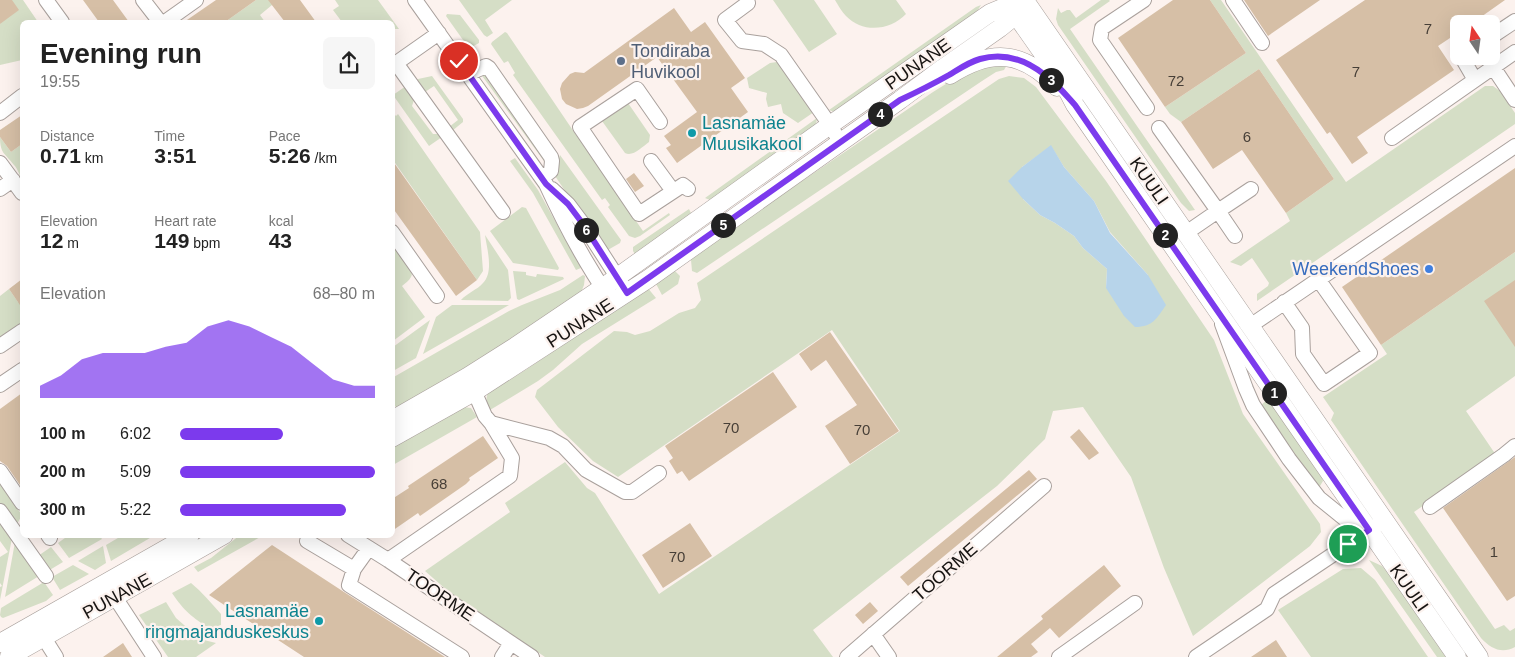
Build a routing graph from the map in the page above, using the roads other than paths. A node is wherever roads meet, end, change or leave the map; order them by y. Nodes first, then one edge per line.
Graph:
1 (46, 0) edge
2 (143, 0) edge
3 (196, 0) edge
4 (415, 0) edge
5 (1144, 0) edge
6 (1233, 0) edge
7 (748, 3) dead end
8 (1018, 4) edge
9 (61, 20) edge
10 (158, 20) edge
11 (168, 20) edge
12 (1515, 21) edge
13 (1500, 31) edge
14 (439, 34) junction
15 (1262, 43) dead end
16 (1515, 52) edge
17 (395, 64) edge
18 (1466, 65) edge
19 (395, 66) edge
20 (1492, 68) junction
21 (468, 74) junction
22 (1475, 80) junction
23 (20, 98) edge
24 (900, 100) junction
25 (1515, 100) edge
26 (1075, 105) junction
27 (1147, 108) dead end
28 (0, 113) edge
29 (660, 122) dead end
30 (830, 125) junction
31 (1159, 128) dead end
32 (1392, 138) dead end
33 (840, 142) junction
34 (1515, 146) edge
35 (651, 161) dead end
36 (0, 163) edge
37 (13, 180) junction
38 (544, 181) junction
39 (0, 189) edge
40 (688, 189) dead end
41 (1251, 189) dead end
42 (20, 190) edge
43 (673, 191) junction
44 (1218, 211) junction
45 (503, 212) dead end
46 (1186, 233) junction
47 (395, 236) edge
48 (1235, 236) dead end
49 (617, 277) junction
50 (1318, 279) junction
51 (602, 288) junction
52 (627, 293) junction
53 (437, 296) dead end
54 (612, 302) junction
55 (1284, 302) junction
56 (1218, 312) junction
57 (1250, 326) junction
58 (20, 332) edge
59 (0, 346) edge
60 (20, 371) edge
61 (471, 384) junction
62 (0, 385) edge
63 (395, 419) edge
64 (491, 423) junction
65 (395, 436) edge
66 (1515, 446) edge
67 (0, 471) edge
68 (659, 473) dead end
69 (1044, 486) dead end
70 (20, 500) edge
71 (1430, 507) dead end
72 (0, 511) edge
73 (1384, 521) junction
74 (1367, 527) junction
75 (186, 538) edge
76 (210, 538) edge
77 (353, 538) edge
78 (307, 540) dead end
79 (174, 546) edge
80 (369, 548) junction
81 (388, 560) junction
82 (354, 569) junction
83 (46, 576) dead end
84 (110, 590) junction
85 (1135, 602) dead end
86 (39, 630) junction
87 (873, 634) junction
88 (0, 643) edge
89 (511, 643) junction
90 (9, 657) edge
91 (56, 657) edge
92 (154, 657) edge
93 (462, 657) edge
94 (502, 657) edge
95 (532, 657) edge
96 (847, 657) edge
97 (889, 657) edge
98 (1058, 657) edge
99 (1196, 657) edge
100 (1457, 657) edge
101 (1479, 657) edge

1 - 9 street
2 - 10 street
3 - 11 street
4 - 14 street
5 - 27 street
6 - 15 street
7 - 30 street
8 - 24 main road, PUNANE
8 - 26 main road, KUULI
8 - 30 main road, PUNANE
8 - 46 main road, KUULI
12 - 13 street
14 - 17 street
14 - 21 street
16 - 20 street
18 - 22 street
19 - 45 street
20 - 22 street
20 - 25 street
21 - 38 street
21 - 38 street
22 - 32 street
23 - 28 street
24 - 26 main road
24 - 33 main road, PUNANE
26 - 56 main road, KUULI
29 - 43 street
30 - 33 street
30 - 49 main road, PUNANE
31 - 44 street
33 - 52 main road, PUNANE
34 - 50 street
35 - 43 street
36 - 37 street
37 - 39 street
37 - 42 street
38 - 49 street
38 - 51 street
40 - 43 street
41 - 44 street
44 - 46 street
44 - 48 street
46 - 57 main road, KUULI
47 - 53 street
49 - 51 main road, PUNANE
49 - 52 street
50 - 55 street
50 - 55 street
51 - 54 street
51 - 61 main road, PUNANE
52 - 54 main road, PUNANE
54 - 61 main road, PUNANE
55 - 57 street
56 - 74 main road, KUULI
56 - 74 street
57 - 73 main road, KUULI
58 - 59 street
60 - 62 street
61 - 63 main road, PUNANE
61 - 64 street
61 - 65 main road, PUNANE
64 - 68 street
64 - 81 street
66 - 71 street
67 - 70 street
69 - 87 street, TOORME
72 - 83 street
73 - 74 street
73 - 101 main road, KUULI
74 - 99 street
74 - 100 main road, KUULI
75 - 79 main road, PUNANE
76 - 79 main road, PUNANE
77 - 80 street, TOORME
78 - 82 street
79 - 84 main road, PUNANE
80 - 81 street, TOORME
80 - 82 street
81 - 89 street, TOORME
82 - 93 street
84 - 86 main road, PUNANE
84 - 92 street
85 - 98 street
86 - 88 main road, PUNANE
86 - 90 main road, PUNANE
86 - 91 street
87 - 96 street, TOORME
87 - 97 street
89 - 94 street
89 - 95 street, TOORME

